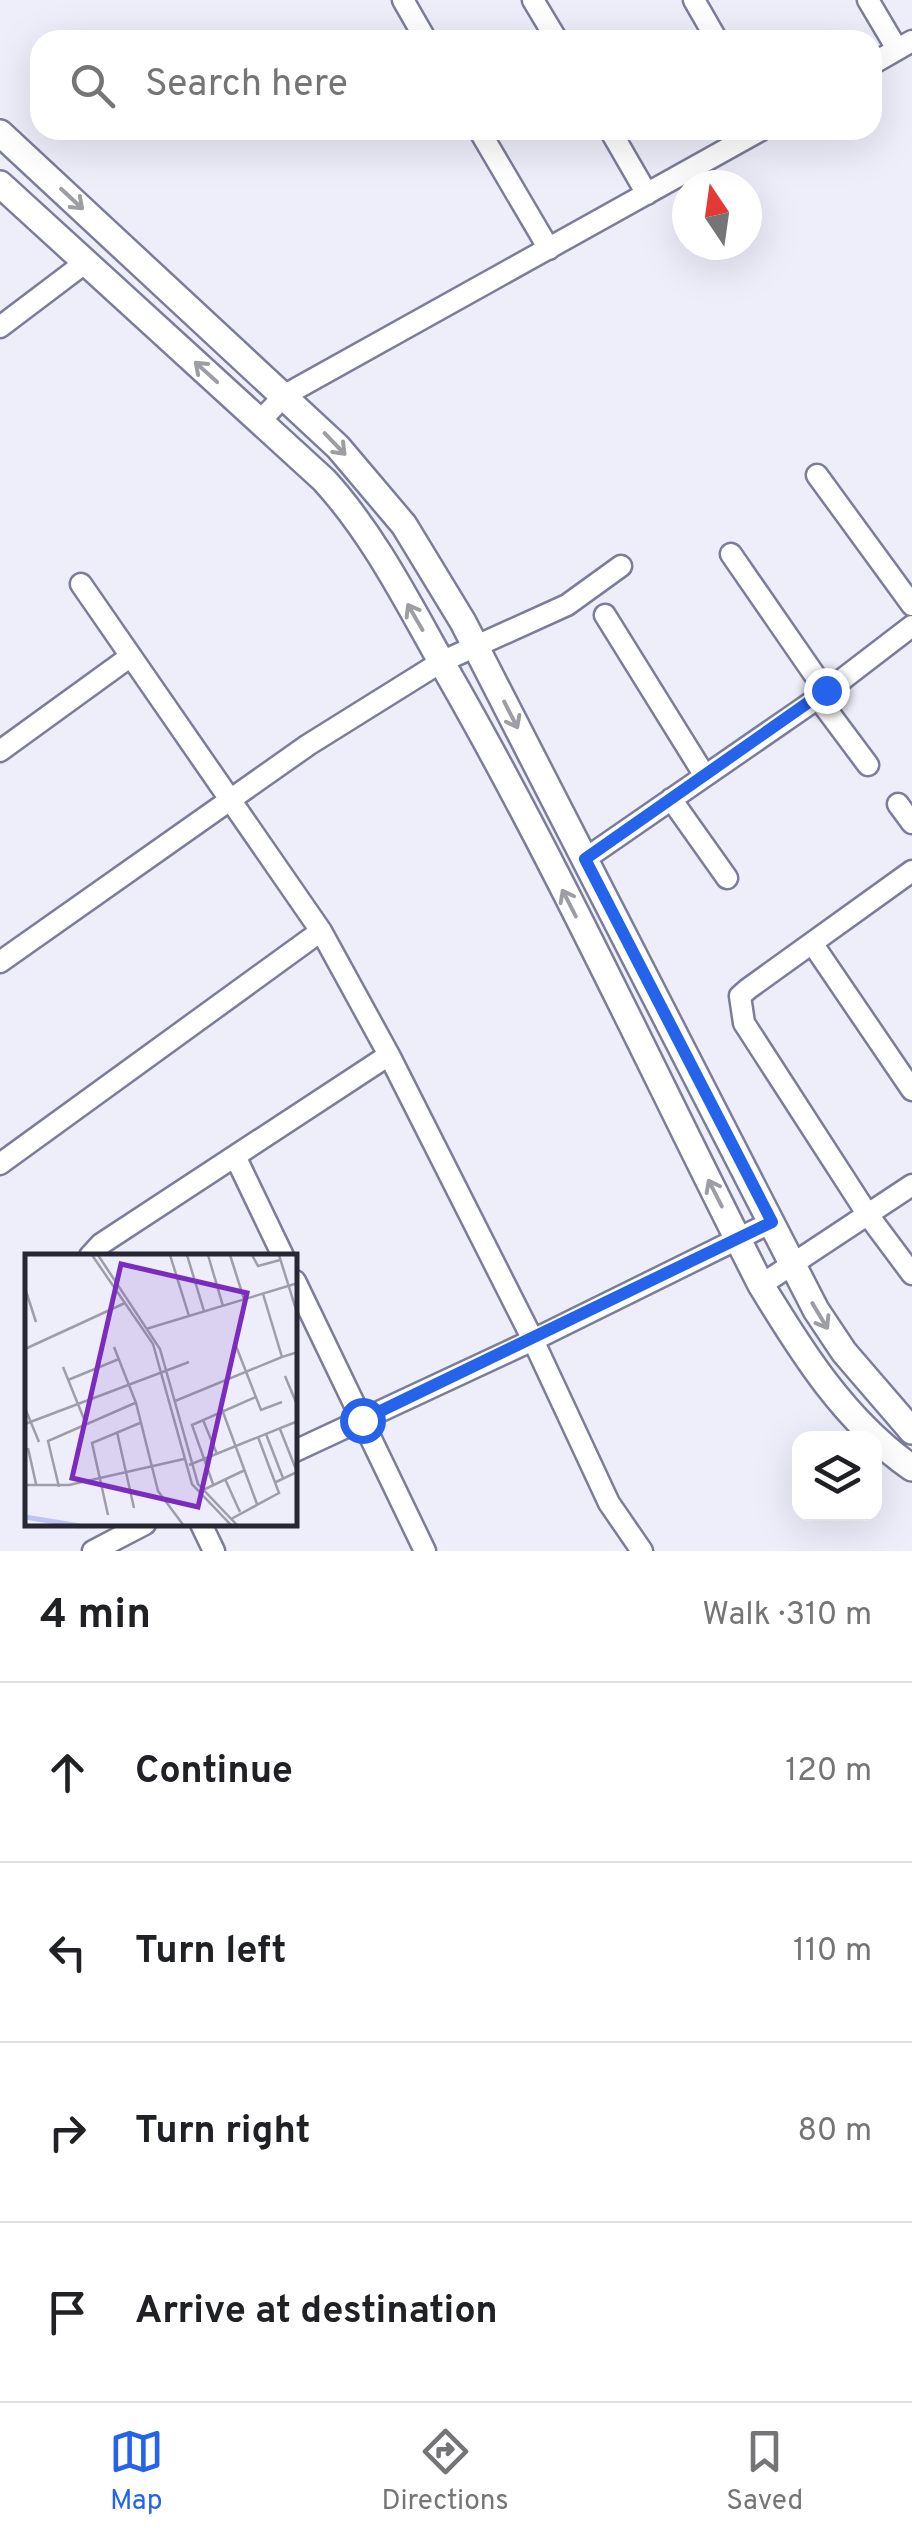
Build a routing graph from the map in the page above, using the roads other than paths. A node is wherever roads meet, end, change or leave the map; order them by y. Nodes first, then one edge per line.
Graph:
1 (403, 0) edge
2 (533, 0) edge
3 (694, 0) edge
4 (868, 0) edge
5 (420, 30) edge
6 (551, 30) edge
7 (711, 30) edge
8 (904, 45) edge
9 (882, 58) edge
10 (0, 133) edge
11 (485, 140) edge
12 (616, 140) edge
13 (743, 140) edge
14 (0, 184) edge
15 (647, 194) junction
16 (548, 249) junction
17 (86, 262) junction
18 (0, 328) edge
19 (286, 395) junction
20 (260, 421) junction
21 (817, 475) dead end
22 (730, 554) dead end
23 (621, 566) dead end
24 (81, 584) dead end
25 (912, 605) edge
26 (606, 614) dead end
27 (911, 627) edge
28 (475, 645) junction
29 (132, 656) junction
30 (441, 662) junction
31 (822, 694) junction
32 (0, 751) edge
33 (868, 765) dead end
34 (705, 776) junction
35 (232, 798) junction
36 (671, 800) junction
37 (898, 804) dead end
38 (912, 823) edge
39 (585, 859) junction
40 (912, 871) edge
41 (727, 878) dead end
42 (322, 932) junction
43 (812, 943) junction
44 (0, 962) edge
45 (389, 1055) junction
46 (912, 1090) edge
47 (4, 1154) edge
48 (235, 1156) junction
49 (912, 1185) edge
50 (868, 1215) junction
51 (772, 1222) junction
52 (738, 1239) junction
53 (92, 1254) edge
54 (282, 1254) edge
55 (794, 1266) junction
56 (912, 1274) edge
57 (762, 1285) junction
58 (298, 1288) edge
59 (533, 1340) junction
60 (362, 1420) junction
61 (911, 1430) edge
62 (298, 1450) edge
63 (912, 1468) edge
64 (141, 1526) edge
65 (202, 1526) edge
66 (93, 1551) edge
67 (214, 1551) edge
68 (424, 1551) edge
69 (642, 1551) edge

1 - 5 street
2 - 6 street
3 - 7 street
4 - 8 street
8 - 9 street
10 -> 19 street
11 - 16 street
12 - 15 street
13 - 15 street
14 - 17 street
15 - 16 street
16 - 19 street
17 - 18 street
20 -> 17 street
19 - 20 street
19 -> 28 street
30 -> 20 street
21 - 25 street
22 - 31 street
23 - 28 street
24 - 29 street
26 - 34 street
27 - 31 street
28 - 30 street
28 -> 39 street
29 - 32 street
29 - 35 street
30 - 35 street
52 -> 30 street
31 - 33 street
31 - 34 street
34 - 36 street
35 - 42 street
35 - 44 street
36 - 39 street
36 - 41 street
37 - 38 street
39 - 51 street
40 - 43 street
42 - 45 street
42 - 47 street
43 - 46 street
43 - 50 street
45 - 48 street
45 - 59 street
48 - 53 street
48 - 54 street
49 - 50 street
50 - 55 street
50 - 56 street
51 - 52 street
51 - 55 street
52 - 57 street
52 - 59 street
55 - 57 street
55 -> 61 street
57 - 63 street
58 - 60 street
59 - 60 street
59 - 69 street
60 - 62 street
60 - 68 street
64 - 66 street
65 - 67 street

